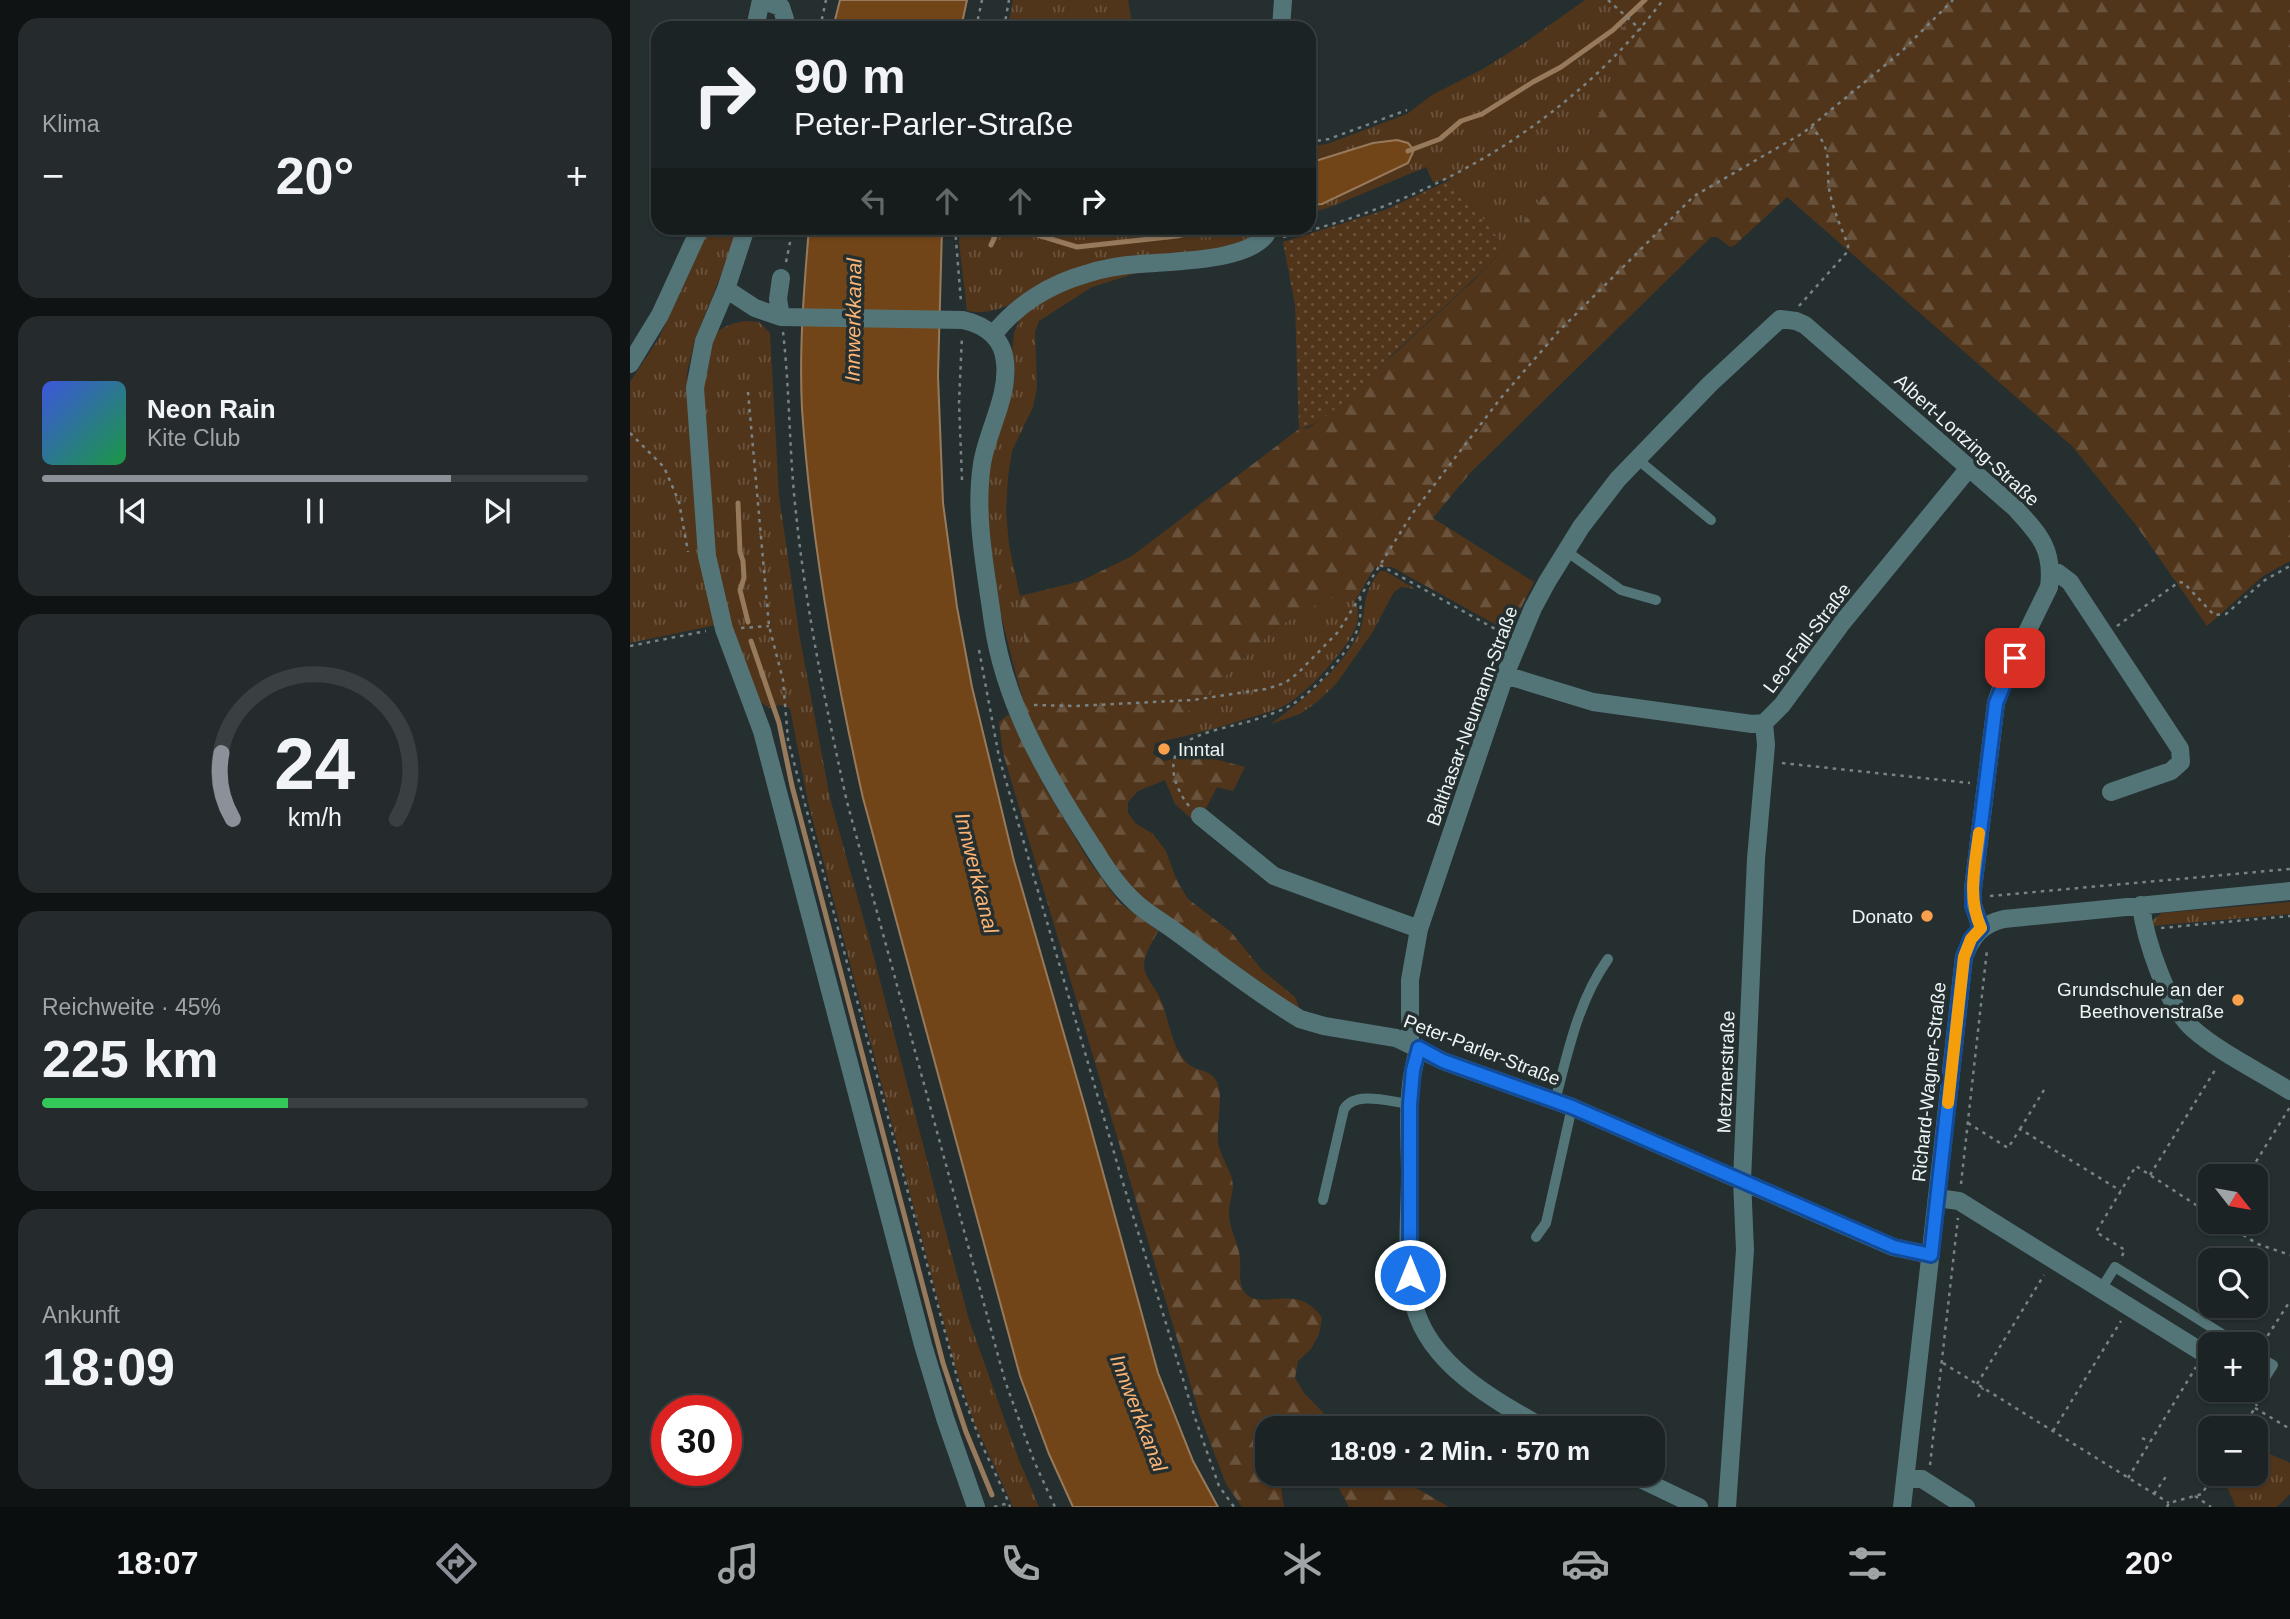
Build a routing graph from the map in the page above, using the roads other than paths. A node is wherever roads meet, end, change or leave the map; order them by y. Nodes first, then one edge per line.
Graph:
1 (761, 0) edge
2 (1283, 0) edge
3 (756, 21) edge
4 (785, 21) edge
5 (1282, 21) edge
6 (697, 235) edge
7 (744, 235) edge
8 (1264, 235) edge
9 (781, 278) road end
10 (726, 289) junction
11 (786, 317) junction
12 (1787, 319) joint
13 (993, 335) junction
14 (630, 364) edge
15 (1637, 459) junction
16 (1969, 468) junction
17 (1711, 520) dead end
18 (1566, 551) junction
19 (2051, 571) junction
20 (1656, 600) dead end
21 (1505, 675) junction
22 (1764, 723) junction
23 (2110, 792) dead end
24 (1200, 816) road end
25 (2290, 891) edge
26 (2141, 905) junction
27 (1981, 928) junction
28 (1419, 929) junction
29 (1608, 959) dead end
30 (1414, 1046) junction
31 (2290, 1091) edge
32 (1410, 1104) junction
33 (1563, 1104) junction
34 (1742, 1180) junction
35 (1937, 1198) junction
36 (1323, 1200) dead end
37 (1536, 1237) dead end
38 (1931, 1255) junction
39 (2101, 1289) junction
40 (2219, 1332) edge
41 (2198, 1349) edge
42 (1525, 1416) edge
43 (1906, 1477) junction
44 (1655, 1486) edge
45 (976, 1507) edge
46 (1699, 1507) edge
47 (1727, 1507) edge
48 (1902, 1507) edge
49 (1966, 1507) edge

1 - 3 street
1 - 4 street
2 - 5 street
6 - 14 street
7 - 10 street
8 - 13 street
9 - 11 street
10 - 11 street
10 - 45 street
11 - 13 street
12 - 15 street, Balthasar-Neumann-Straße
12 - 16 street, Albert-Lortzing-Straße
13 - 30 street, Peter-Parler-Straße
15 - 17 lane
15 - 18 street, Balthasar-Neumann-Straße
16 - 19 street, Albert-Lortzing-Straße
16 - 22 street, Leo-Fall-Straße
18 - 20 lane
18 - 21 street, Balthasar-Neumann-Straße
19 - 23 street
19 - 27 street
21 - 22 street, Leo-Fall-Straße
21 - 28 street, Balthasar-Neumann-Straße
22 - 34 street, Metznerstraße
24 - 28 street
25 - 26 street
26 - 27 street
26 - 31 street
27 - 35 street, Richard-Wagner-Straße
28 - 30 street, Balthasar-Neumann-Straße
29 - 33 lane
30 - 32 street, Balthasar-Neumann-Straße
30 - 33 street, Peter-Parler-Straße
32 - 36 lane
32 - 42 street, Balthasar-Neumann-Straße
33 - 34 street, Peter-Parler-Straße
33 - 37 lane
34 - 38 street, Peter-Parler-Straße
34 - 47 street, Metznerstraße
35 - 38 street, Richard-Wagner-Straße
35 - 39 street, Richard-Wagner-Straße
38 - 43 street, Richard-Wagner-Straße
39 - 40 lane
39 - 41 street, Richard-Wagner-Straße
43 - 48 street, Richard-Wagner-Straße
43 - 49 street
44 - 46 street

